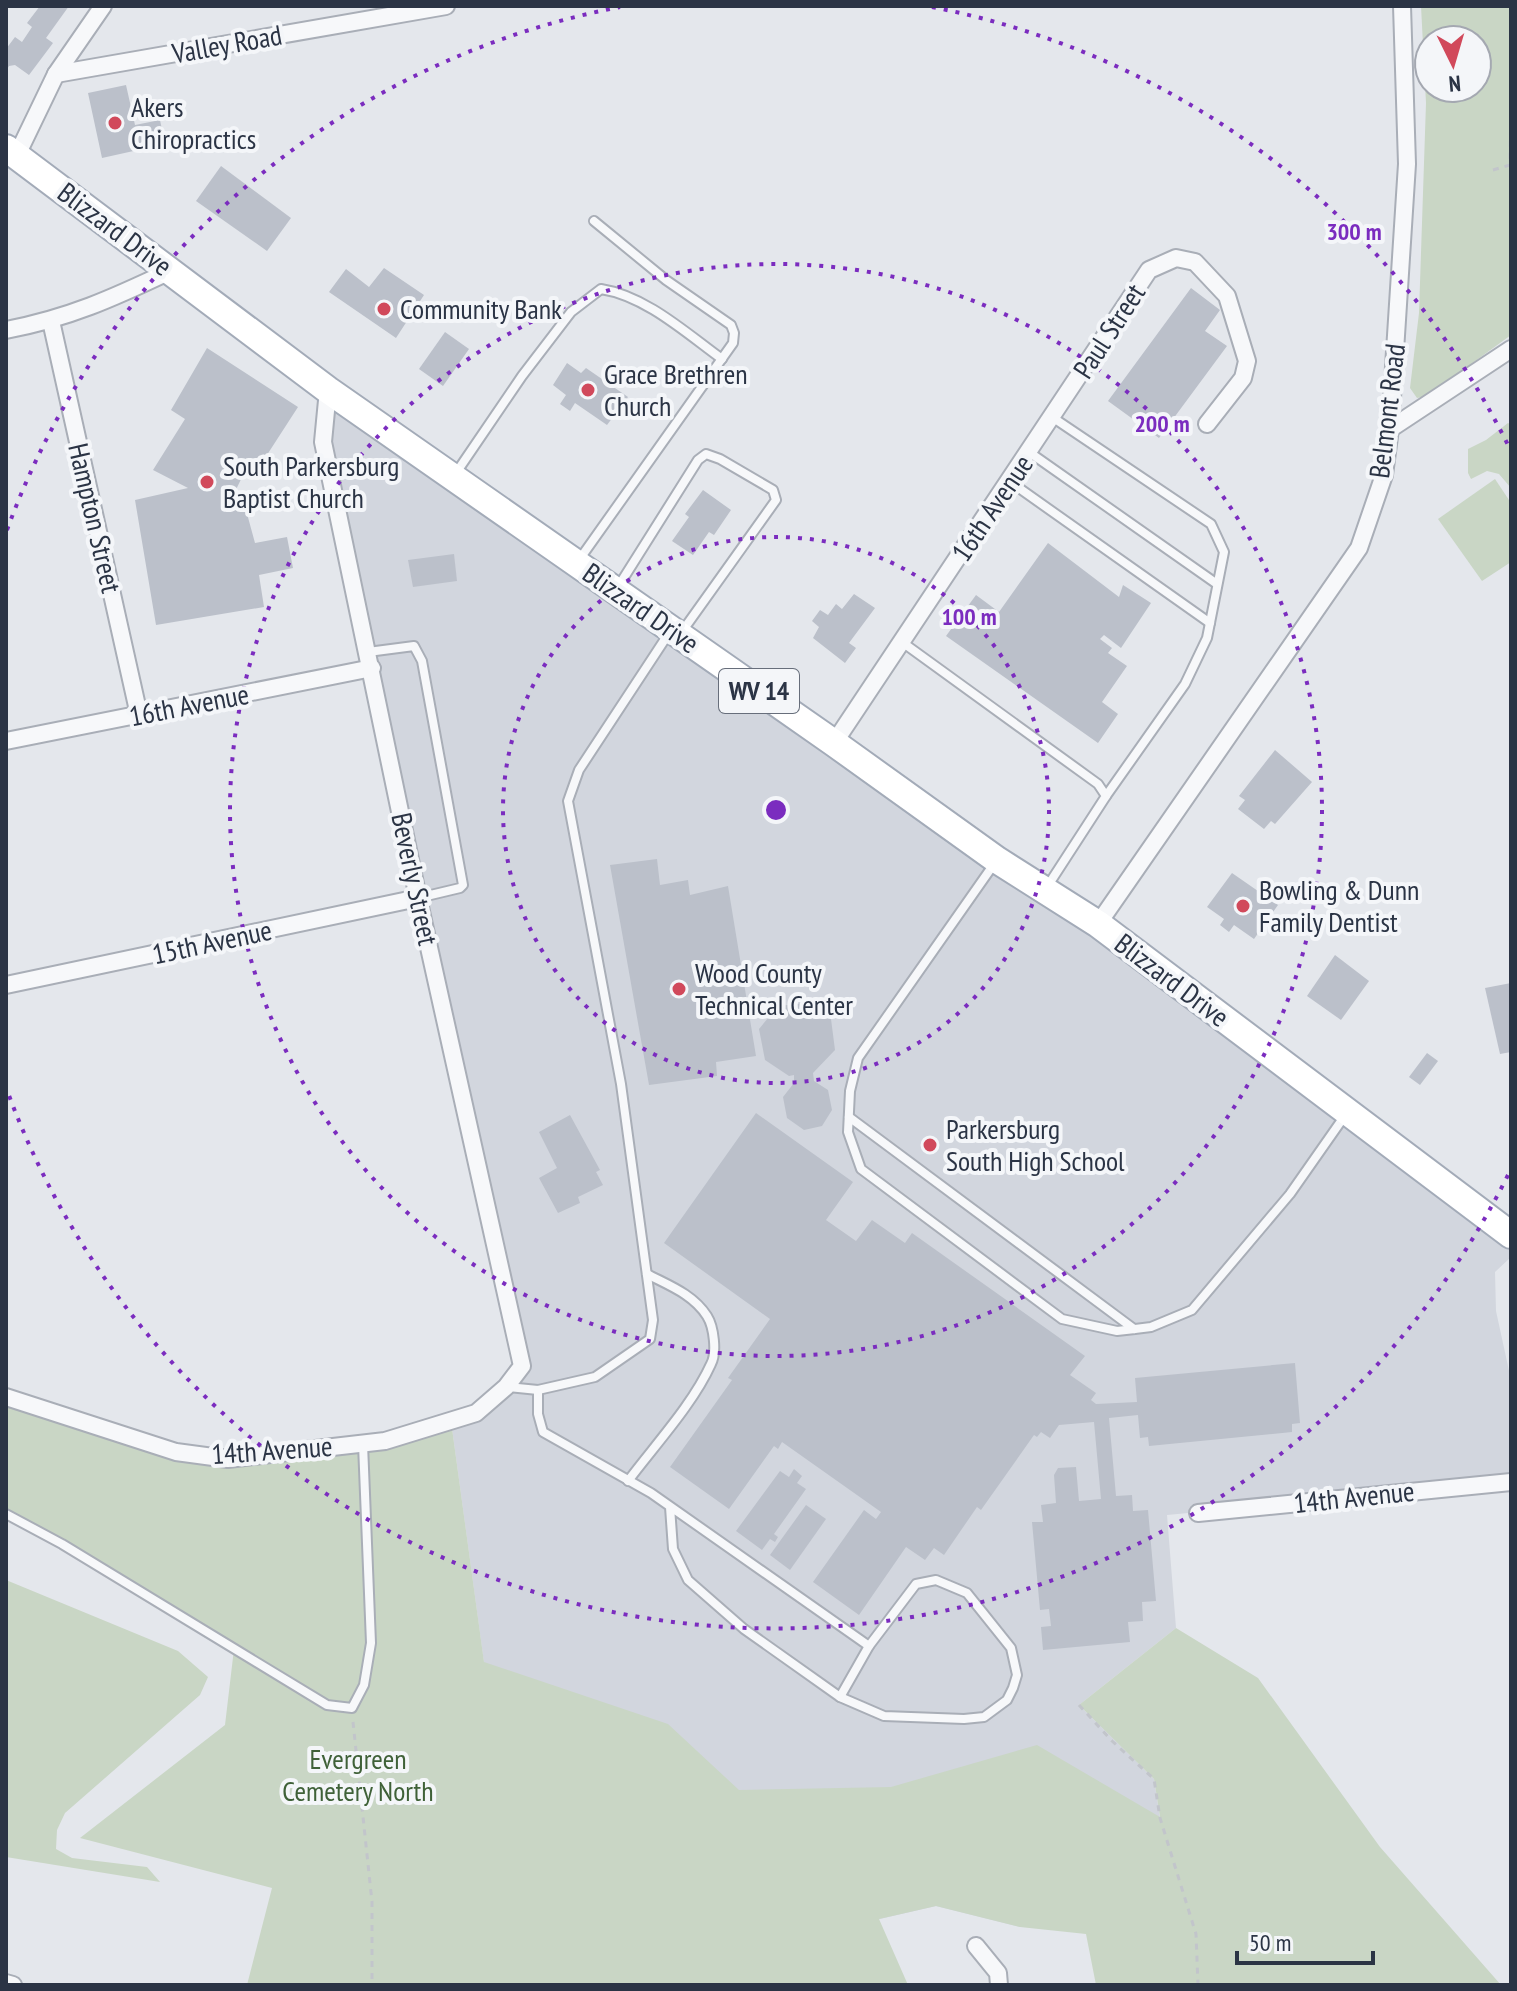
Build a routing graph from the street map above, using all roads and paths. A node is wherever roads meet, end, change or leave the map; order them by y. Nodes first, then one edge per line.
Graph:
1 (103, 6) edge
2 (446, 6) edge
3 (1402, 6) edge
4 (56, 74) junction
5 (1511, 95) edge
6 (11, 151) edge
7 (1493, 170) dead end
8 (594, 221) dead end
9 (170, 271) junction
10 (51, 321) junction
11 (6, 330) edge
12 (1511, 349) edge
13 (722, 359) junction
14 (328, 390) junction
15 (1069, 392) joint
16 (1052, 417) junction
17 (1207, 424) dead end
18 (1390, 429) junction
19 (1029, 452) junction
20 (453, 477) junction
21 (1009, 481) junction
22 (577, 563) junction
23 (1217, 584) junction
24 (616, 591) junction
25 (1210, 623) junction
26 (676, 632) junction
27 (902, 642) junction
28 (370, 660) junction
29 (139, 715) junction
30 (6, 741) edge
31 (834, 743) junction
32 (1106, 796) junction
33 (997, 860) junction
34 (1045, 891) junction
35 (418, 898) junction
36 (1098, 924) junction
37 (6, 985) edge
38 (1348, 1112) junction
39 (849, 1117) junction
40 (1511, 1235) edge
41 (647, 1274) junction
42 (1135, 1329) junction
43 (522, 1366) joint
44 (506, 1387) junction
45 (538, 1390) junction
46 (6, 1397) edge
47 (363, 1444) junction
48 (628, 1481) junction
49 (1511, 1482) edge
50 (670, 1507) junction
51 (1198, 1513) dead end
52 (6, 1514) edge
53 (869, 1646) junction
54 (840, 1697) junction
55 (1079, 1705) dead end
56 (352, 1708) junction
57 (976, 1946) dead end
58 (6, 1983) edge
59 (13, 1985) edge
60 (372, 1985) edge
61 (999, 1985) edge
62 (1198, 1985) edge

1 - 4 street
2 - 4 street, Valley Road
3 - 18 street, Belmont Road
4 - 6 street
5 - 7 path
6 - 9 main road, Blizzard Drive / WV 14
8 - 13 lane
9 - 10 street
9 - 14 main road, Blizzard Drive / WV 14
10 - 11 street
10 - 29 street, Hampton Street
12 - 18 street
13 - 20 lane
13 - 22 lane
14 - 20 main road, Blizzard Drive / WV 14
14 - 28 street, Beverly Street
15 - 16 street, 16th Avenue
15 - 17 street, Paul Street
16 - 19 street, 16th Avenue
16 - 23 lane
18 - 36 street, Belmont Road
19 - 21 street, 16th Avenue
19 - 23 lane
20 - 22 main road, Blizzard Drive / WV 14
21 - 25 lane
21 - 27 street, 16th Avenue
22 - 24 main road, Blizzard Drive / WV 14
23 - 25 lane
24 - 26 main road, Blizzard Drive / WV 14
24 - 26 lane
25 - 32 lane
26 - 31 main road, Blizzard Drive / WV 14
26 - 41 lane
27 - 31 street, 16th Avenue
27 - 32 lane
28 - 29 street, 16th Avenue
28 - 35 street, Beverly Street
28 - 35 lane
29 - 30 street, 16th Avenue
31 - 33 main road, Blizzard Drive / WV 14
32 - 34 lane
33 - 34 main road, Blizzard Drive / WV 14
33 - 39 lane
34 - 36 main road, Blizzard Drive / WV 14
35 - 37 street, 15th Avenue
35 - 43 street, Beverly Street
36 - 38 main road, Blizzard Drive / WV 14
38 - 40 main road, Blizzard Drive / WV 14
38 - 42 lane
39 - 42 lane
39 - 42 lane
41 - 45 lane
41 - 48 lane
43 - 44 street, 14th Avenue
44 - 45 lane
44 - 47 street, 14th Avenue
45 - 48 lane
46 - 47 street, 14th Avenue
47 - 56 lane
48 - 50 lane
49 - 51 street, 14th Avenue
50 - 53 lane
50 - 54 lane
52 - 56 lane
53 - 54 lane
53 - 54 lane
55 - 62 path
56 - 60 path
57 - 61 street
58 - 59 street

